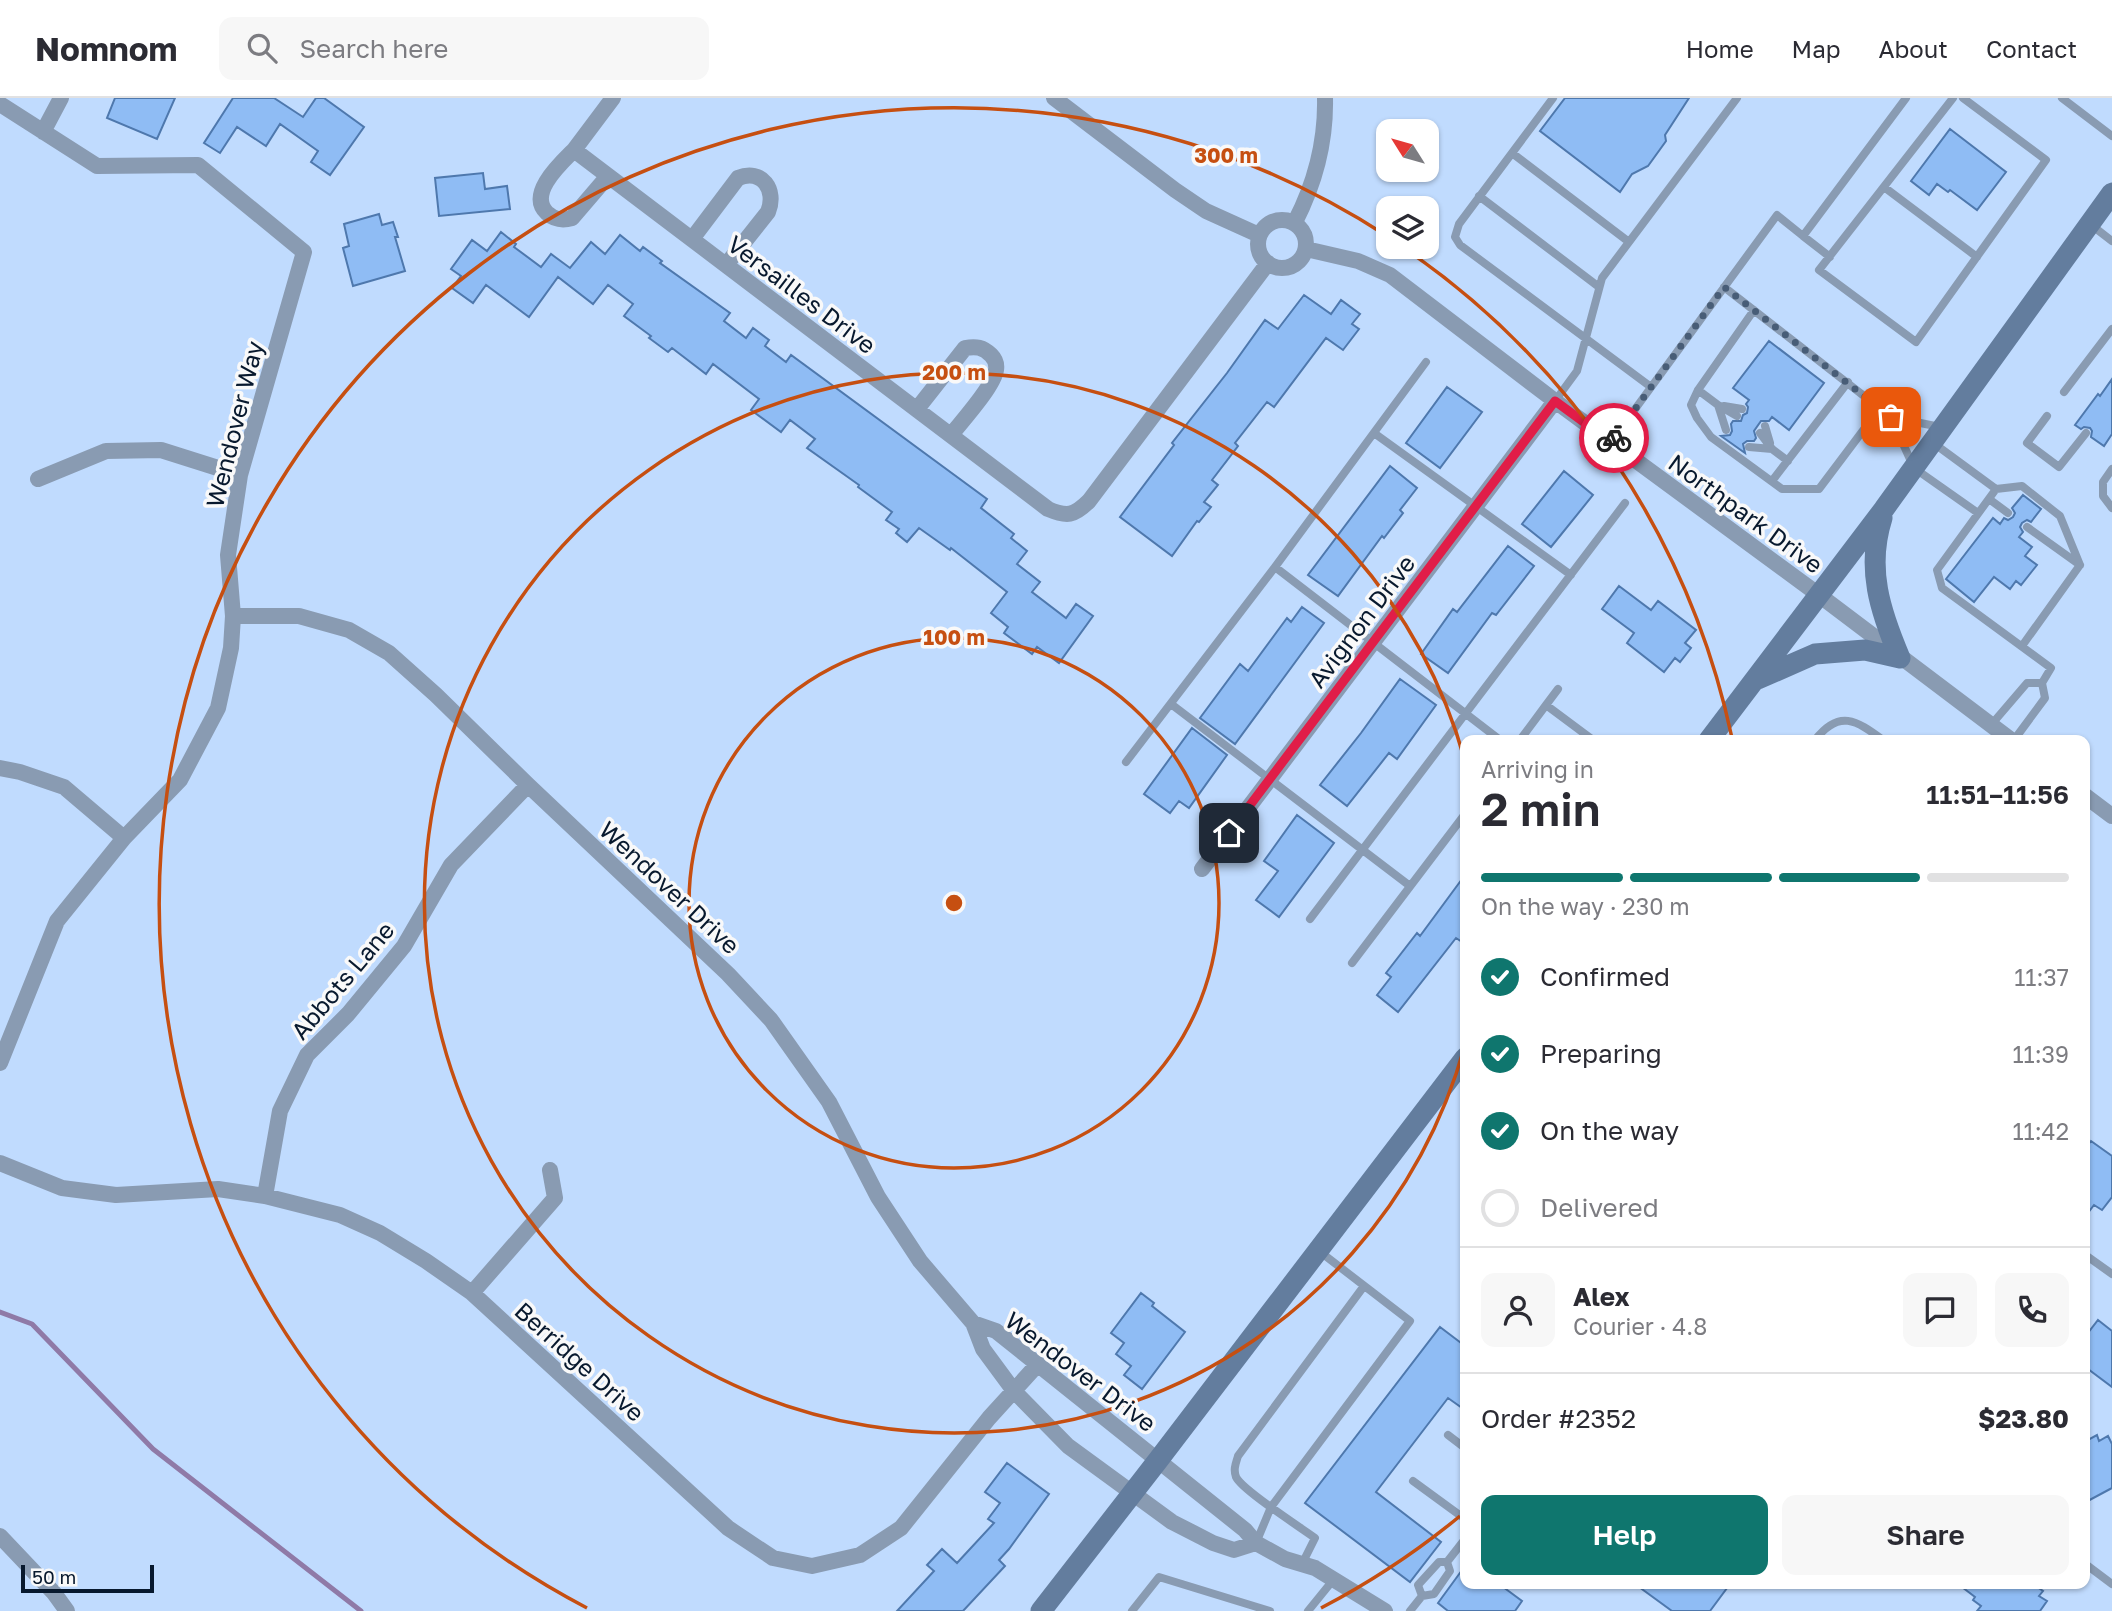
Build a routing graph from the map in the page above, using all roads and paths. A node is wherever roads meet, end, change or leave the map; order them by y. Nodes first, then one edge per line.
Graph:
1 (61, 98) edge
2 (613, 98) edge
3 (1054, 98) edge
4 (1325, 98) edge
5 (1553, 98) edge
6 (1737, 98) edge
7 (1906, 98) edge
8 (1953, 98) edge
9 (1963, 98) edge
10 (2063, 98) edge
11 (1973, 101) edge
12 (6, 104) edge
13 (43, 132) junction
14 (2112, 136) edge
15 (574, 150) junction
16 (1512, 153) junction
17 (608, 176) junction
18 (1884, 187) junction
19 (2112, 193) edge
20 (1479, 196) junction
21 (1295, 222) junction
22 (2090, 224) junction
23 (1259, 235) junction
24 (1803, 236) junction
25 (692, 239) junction
26 (2112, 241) edge
27 (1629, 242) junction
28 (1306, 249) junction
29 (1830, 257) junction
30 (1977, 257) junction
31 (1268, 263) junction
32 (726, 265) junction
33 (1724, 287) junction
34 (1599, 288) junction
35 (1754, 310) junction
36 (2112, 329) edge
37 (1586, 338) junction
38 (1426, 362) dead end
39 (1848, 382) junction
40 (1651, 387) junction
41 (1698, 390) junction
42 (2064, 392) dead end
43 (1555, 401) junction
44 (1718, 405) junction
45 (1880, 408) junction
46 (917, 409) junction
47 (2047, 415) dead end
48 (1737, 416) dead end
49 (1891, 417) junction
50 (1726, 430) dead end
51 (1374, 433) junction
52 (1760, 433) dead end
53 (2086, 433) dead end
54 (951, 435) junction
55 (1938, 435) junction
56 (1611, 442) junction
57 (1749, 447) dead end
58 (1772, 449) junction
59 (1788, 461) junction
60 (1914, 468) junction
61 (2112, 469) edge
62 (240, 475) junction
63 (38, 479) dead end
64 (1772, 481) junction
65 (1996, 489) junction
66 (1989, 499) junction
67 (1625, 503) dead end
68 (1476, 507) junction
69 (2112, 508) edge
70 (1885, 509) junction
71 (1978, 513) junction
72 (2008, 513) dead end
73 (2027, 527) dead end
74 (2080, 565) junction
75 (1275, 567) junction
76 (1571, 575) junction
77 (1819, 595) junction
78 (233, 615) junction
79 (1373, 642) junction
80 (2022, 646) junction
81 (1900, 657) junction
82 (1756, 680) junction
83 (2042, 683) junction
84 (1558, 689) dead end
85 (1171, 704) junction
86 (1546, 705) junction
87 (1466, 714) junction
88 (1990, 726) junction
89 (1493, 735) edge
90 (1524, 735) edge
91 (1586, 735) edge
92 (1713, 735) edge
93 (1819, 735) edge
94 (1876, 735) edge
95 (2004, 735) edge
96 (2016, 735) edge
97 (1126, 762) dead end
98 (0, 768) edge
99 (1270, 778) junction
100 (528, 785) junction
101 (2090, 800) edge
102 (2112, 816) edge
103 (1460, 821) edge
104 (124, 838) junction
105 (1363, 849) junction
106 (1202, 869) dead end
107 (1410, 886) junction
108 (1310, 919) dead end
109 (1352, 964) dead end
110 (0, 1063) edge
111 (1460, 1068) edge
112 (0, 1163) edge
113 (550, 1170) dead end
114 (265, 1196) junction
115 (1318, 1250) junction
116 (2090, 1258) edge
117 (2112, 1274) edge
118 (1364, 1286) junction
119 (472, 1293) junction
120 (973, 1322) junction
121 (1038, 1364) junction
122 (1014, 1391) junction
123 (1448, 1435) dead end
124 (1460, 1444) edge
125 (1159, 1459) junction
126 (1413, 1481) dead end
127 (1132, 1494) junction
128 (1271, 1507) junction
129 (1460, 1515) edge
130 (0, 1536) edge
131 (1256, 1543) junction
132 (1460, 1545) edge
133 (1447, 1562) junction
134 (1302, 1564) junction
135 (2090, 1568) edge
136 (1334, 1579) junction
137 (2112, 1584) edge
138 (1422, 1596) junction
139 (67, 1611) edge
140 (1041, 1611) edge
141 (1132, 1611) edge
142 (1270, 1611) edge
143 (1308, 1611) edge
144 (1385, 1611) edge
145 (1410, 1611) edge

1 - 13 street
2 - 15 street
3 - 23 street
4 - 21 street
5 - 16 lane
6 - 27 lane
7 - 24 lane
8 - 18 lane
9 - 11 lane
10 - 14 lane
11 - 30 lane
12 - 13 street, Wendover Way
13 - 62 street, Wendover Way
15 - 17 street, Versailles Drive
15 - 17 street
16 - 20 lane
16 - 27 lane
17 - 25 street, Versailles Drive
18 - 29 lane
18 - 30 lane
19 - 22 main road
20 - 34 lane
20 - 37 lane
21 - 23 street
21 - 28 street
22 - 26 lane
22 - 55 main road
23 - 31 street
24 - 29 lane
24 - 33 lane
25 - 32 street, Versailles Drive
25 - 32 street
27 - 34 lane
28 - 31 street
28 - 43 street, Northpark Drive
29 - 30 lane
31 - 54 street, Versailles Drive
32 - 46 street, Versailles Drive
33 - 35 lane
33 - 40 lane
34 - 37 lane
35 - 39 lane
35 - 41 lane
36 - 42 lane
37 - 40 lane
37 - 43 lane
38 - 51 lane
39 - 45 lane
39 - 59 lane
40 - 56 lane
41 - 44 lane
41 - 64 lane
43 - 56 street, Northpark Drive
43 - 68 street, Avignon Drive
44 - 48 lane
44 - 50 lane
45 - 49 lane
45 - 64 lane
46 - 54 street, Versailles Drive
46 - 54 street
47 - 53 lane
49 - 55 lane
49 - 60 lane
51 - 68 lane
51 - 75 lane
52 - 58 lane
55 - 60 main road
55 - 65 lane
56 - 77 street, Northpark Drive
57 - 58 lane
58 - 59 lane
59 - 64 lane
60 - 70 main road
60 - 71 lane
61 - 69 lane
62 - 63 street
62 - 78 street, Wendover Way
65 - 66 lane
65 - 74 lane
66 - 71 lane
66 - 72 lane
67 - 76 lane
68 - 76 lane
68 - 79 street, Avignon Drive
70 - 77 main road
70 - 81 main road
71 - 80 lane
73 - 74 lane
74 - 80 lane
75 - 79 lane
75 - 85 lane
76 - 87 lane
77 - 81 street, Northpark Drive
77 - 82 main road
78 - 100 street, Wendover Drive
78 - 104 street, Wendover Way
79 - 87 lane
79 - 99 street, Avignon Drive
80 - 83 lane
81 - 82 main road
81 - 88 street, Northpark Drive
82 - 92 main road
83 - 88 lane
83 - 96 lane
84 - 86 lane
85 - 97 lane
85 - 99 lane
86 - 90 lane
86 - 91 lane
87 - 89 lane
87 - 105 lane
88 - 95 street, Northpark Drive
93 - 94 lane
98 - 104 street
99 - 105 lane
99 - 106 street, Avignon Drive
100 - 114 street, Abbots Lane
100 - 120 street, Wendover Drive
101 - 102 street
103 - 107 lane
104 - 110 street, Wendover Way
105 - 107 lane
105 - 108 lane
107 - 109 lane
111 - 115 main road
112 - 114 street, Berridge Drive
113 - 119 street
114 - 119 street, Berridge Drive
115 - 118 lane
115 - 125 main road
116 - 117 lane
118 - 128 lane
118 - 128 lane
119 - 122 street, Berridge Drive
120 - 121 street, Wendover Drive
120 - 122 street, Wendover Drive
121 - 122 street, Berridge Drive
121 - 125 street, Wendover Drive
122 - 127 street, Wendover Drive
123 - 124 lane
125 - 127 main road
125 - 131 street, Wendover Drive
126 - 129 lane
127 - 131 street, Wendover Drive
127 - 140 main road
128 - 131 lane
128 - 134 lane
130 - 139 street
131 - 134 street, Wendover Drive
132 - 133 lane
133 - 138 lane
133 - 138 lane
134 - 136 street, Wendover Drive
135 - 137 lane
136 - 143 lane
136 - 144 street, Wendover Drive
138 - 145 lane
141 - 142 lane

